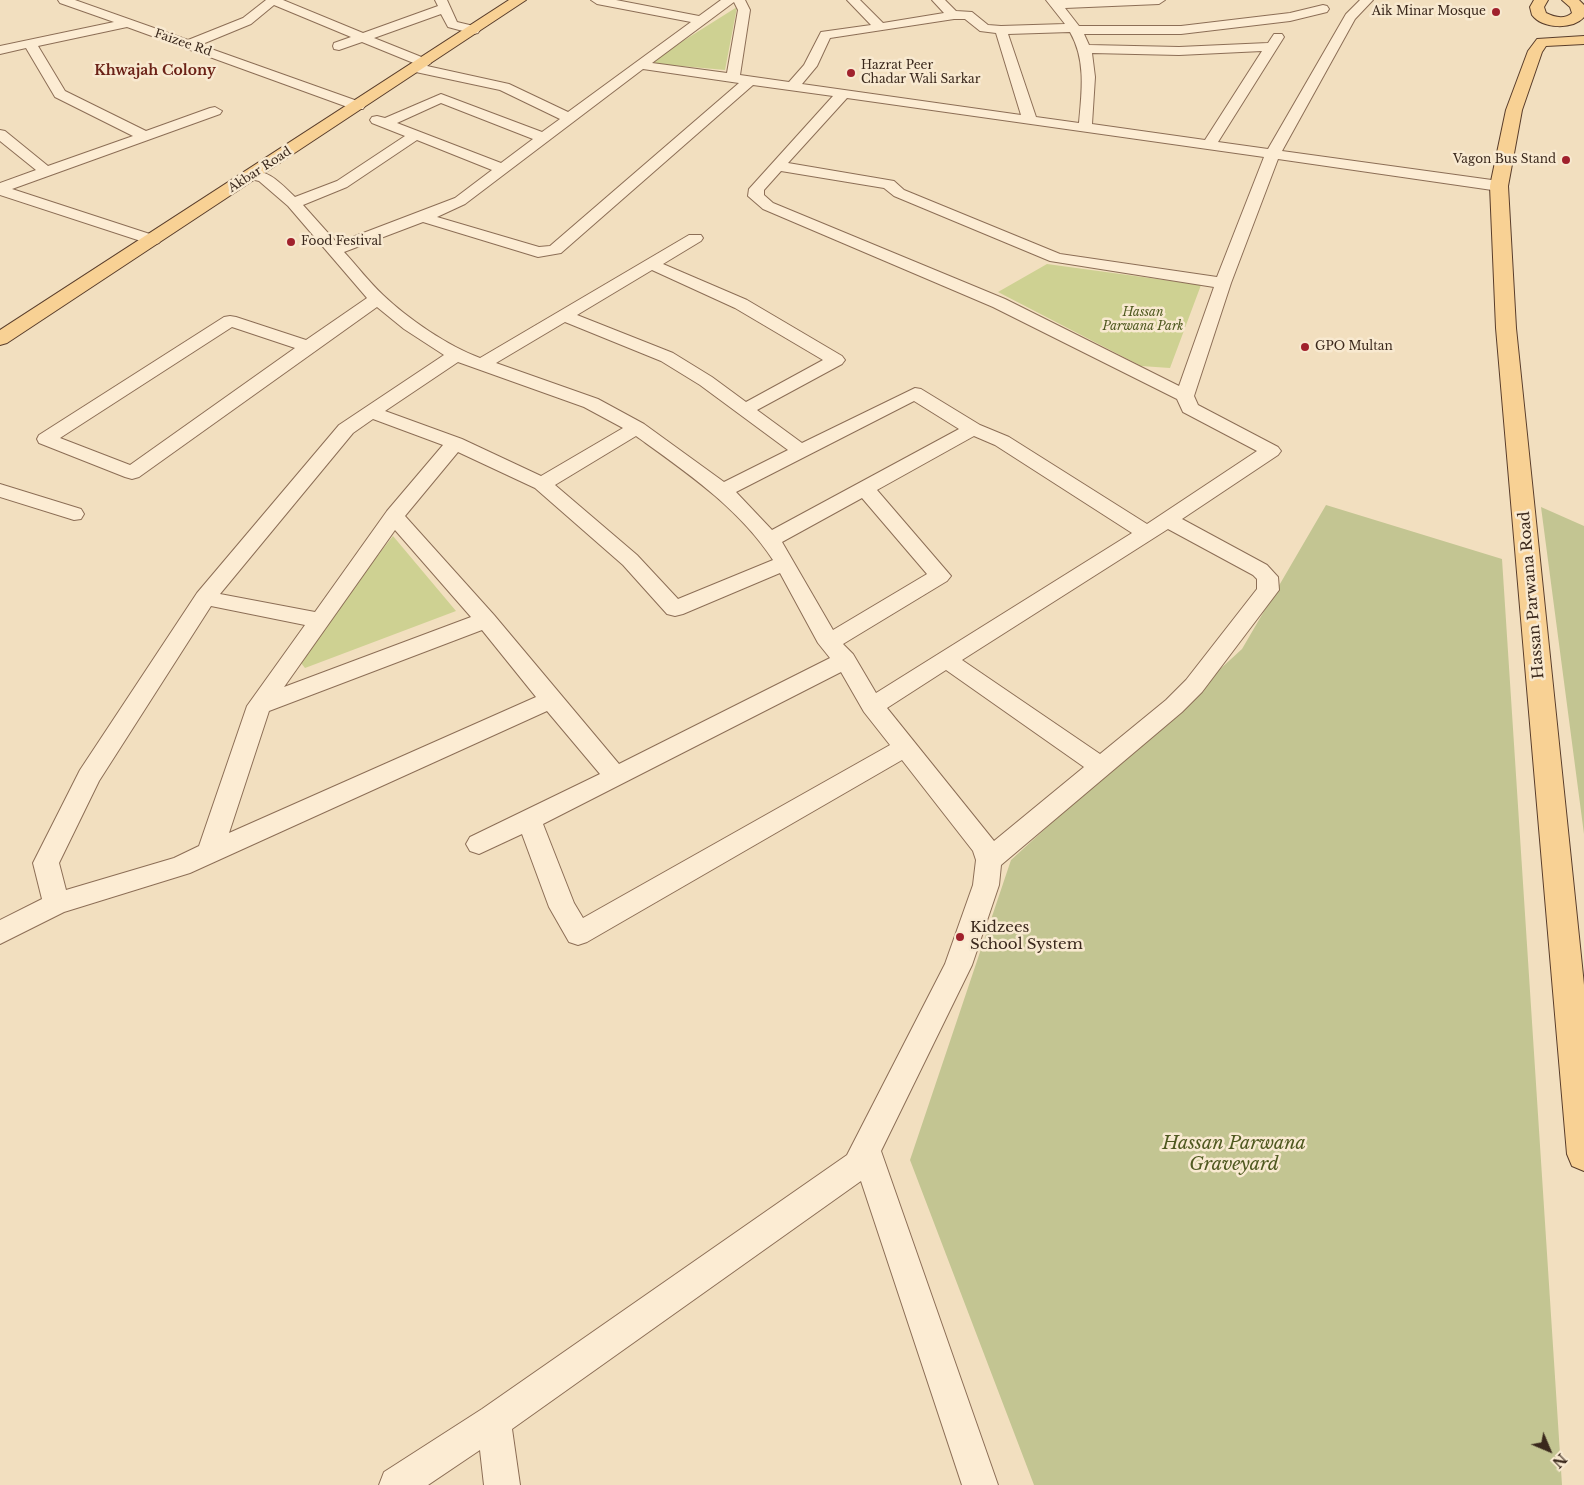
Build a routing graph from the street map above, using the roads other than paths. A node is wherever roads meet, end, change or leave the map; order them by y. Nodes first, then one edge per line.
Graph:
1 (64, 0) edge
2 (273, 0) edge
3 (519, 0) edge
4 (597, 0) edge
5 (729, 0) edge
6 (738, 0) edge
7 (853, 0) edge
8 (938, 0) edge
9 (1160, 0) edge
10 (1308, 0) edge
11 (1367, 0) edge
12 (1535, 1) edge
13 (1054, 2) edge
14 (443, 4) edge
15 (1337, 13) junction
16 (954, 15) junction
17 (1566, 15) edge
18 (1290, 17) junction
19 (702, 20) junction
20 (126, 24) junction
21 (880, 27) junction
22 (1074, 29) junction
23 (1584, 29) edge
24 (474, 30) junction
25 (1001, 30) junction
26 (364, 37) junction
27 (1584, 40) edge
28 (30, 44) junction
29 (188, 45) junction
30 (339, 46) dead end
31 (1271, 47) junction
32 (1084, 49) junction
33 (0, 50) edge
34 (420, 65) junction
35 (640, 65) junction
36 (733, 79) junction
37 (749, 81) junction
38 (792, 88) junction
39 (842, 95) junction
40 (355, 107) junction
41 (215, 111) dead end
42 (569, 118) junction
43 (1030, 120) junction
44 (385, 123) junction
45 (1085, 129) junction
46 (0, 134) edge
47 (145, 136) junction
48 (414, 136) junction
49 (543, 138) junction
50 (1209, 145) junction
51 (1272, 155) junction
52 (778, 166) junction
53 (503, 169) junction
54 (46, 172) junction
55 (252, 175) junction
56 (1500, 186) junction
57 (0, 189) edge
58 (293, 203) junction
59 (422, 216) junction
60 (695, 238) dead end
61 (153, 240) junction
62 (334, 250) junction
63 (651, 264) junction
64 (1223, 283) junction
65 (377, 299) junction
66 (564, 316) junction
67 (0, 339) edge
68 (308, 346) junction
69 (456, 355) junction
70 (482, 364) junction
71 (1185, 396) junction
72 (744, 410) junction
73 (370, 412) junction
74 (637, 428) junction
75 (973, 429) junction
76 (455, 443) junction
77 (802, 451) junction
78 (542, 484) junction
79 (865, 488) junction
80 (0, 490) edge
81 (723, 491) junction
82 (74, 514) dead end
83 (394, 516) junction
84 (1167, 520) junction
85 (1147, 533) junction
86 (770, 540) junction
87 (785, 564) junction
88 (205, 598) junction
89 (319, 620) junction
90 (486, 620) junction
91 (837, 651) junction
92 (947, 660) junction
93 (551, 700) junction
94 (259, 706) junction
95 (872, 706) junction
96 (905, 747) junction
97 (1101, 767) junction
98 (616, 777) junction
99 (529, 821) junction
100 (479, 844) dead end
101 (210, 853) junction
102 (989, 860) junction
103 (56, 904) junction
104 (0, 933) edge
105 (866, 1150) junction
106 (1584, 1154) edge
107 (494, 1422) junction
108 (397, 1485) edge
109 (502, 1485) edge
110 (980, 1485) edge

1 - 20 street, Faizee Rd
2 - 26 street
2 - 29 street
3 - 24 main road, Akbar Road
4 - 19 street
5 - 19 street
6 - 36 street
7 - 21 street
8 - 16 street
9 - 13 street
10 - 15 street
11 - 15 street
12 - 17 main road
13 - 22 street
14 - 24 street
14 - 26 street
15 - 18 street
15 - 51 street
16 - 21 street
16 - 25 street
17 - 23 main road
17 - 27 main road
17 - 56 main road, Hassan Parwana Road
18 - 22 street
18 - 31 street
19 - 35 street
20 - 28 street
20 - 29 street, Faizee Rd
21 - 38 street
22 - 25 street
22 - 32 street
24 - 34 main road, Akbar Road
25 - 43 street
26 - 30 street
26 - 34 street
28 - 33 street
28 - 47 street
29 - 40 street, Faizee Rd
31 - 32 street
31 - 50 street
32 - 45 street
34 - 40 main road, Akbar Road
34 - 42 street
35 - 36 street
35 - 42 street
36 - 37 street
37 - 38 street
37 - 59 street
38 - 39 street
39 - 43 street
39 - 52 street
40 - 44 street, Faizee Rd
40 - 55 main road, Akbar Road
41 - 47 street
42 - 49 street
43 - 45 street
44 - 48 street, Faizee Rd
44 - 49 street
45 - 50 street
46 - 54 street
47 - 54 street
48 - 53 street, Faizee Rd
48 - 58 street
49 - 53 street
50 - 51 street
51 - 56 street
51 - 64 street
52 - 64 street
52 - 71 street
53 - 59 street
54 - 57 street
55 - 58 street
55 - 61 main road, Akbar Road
56 - 106 main road, Hassan Parwana Road
57 - 61 street
58 - 62 street
59 - 62 street
60 - 63 street
61 - 67 main road, Akbar Road
62 - 65 street
63 - 66 street
63 - 72 street
64 - 71 street
65 - 68 street
65 - 69 street
66 - 70 street
66 - 72 street
68 - 68 street
69 - 70 street
69 - 73 street
70 - 74 street
71 - 84 street
72 - 77 street
73 - 76 street
73 - 88 street
74 - 78 street
74 - 81 street
75 - 77 street
75 - 79 street
75 - 85 street
76 - 78 street
76 - 83 street
77 - 81 street
78 - 87 street
79 - 86 street
79 - 91 street
80 - 82 street
81 - 86 street
83 - 89 street
83 - 90 street
84 - 85 street
84 - 97 street
85 - 92 street
86 - 87 street
87 - 91 street
88 - 89 street
88 - 103 street
89 - 94 street
90 - 93 street
90 - 94 street
91 - 95 street
91 - 98 street
92 - 95 street
92 - 97 street
93 - 98 street
93 - 101 street
94 - 101 street
95 - 96 street
96 - 99 street
96 - 102 street
97 - 102 street
98 - 99 street
99 - 100 street
101 - 103 street
102 - 105 street
103 - 104 street
105 - 107 street
105 - 110 street
107 - 108 street
107 - 109 street

